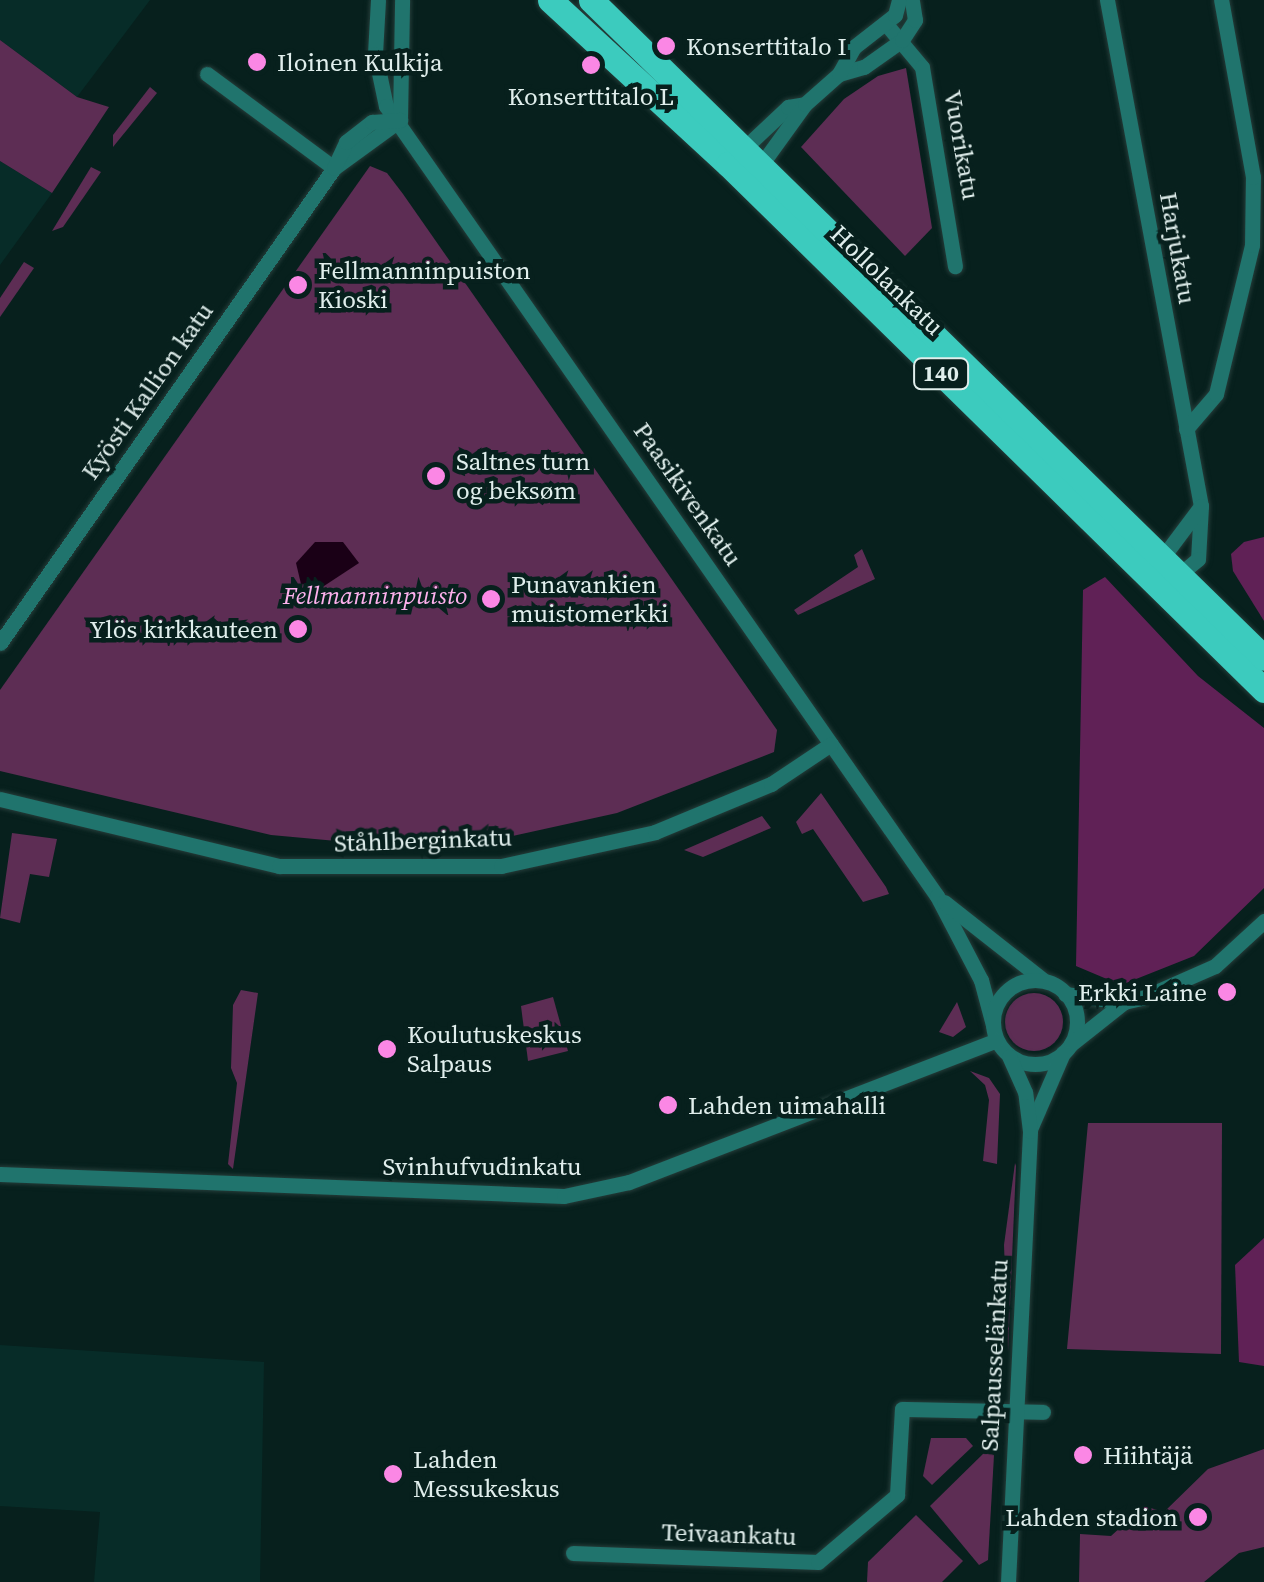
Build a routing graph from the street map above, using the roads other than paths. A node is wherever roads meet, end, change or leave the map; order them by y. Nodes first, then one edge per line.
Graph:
1 (378, 0) edge
2 (402, 0) edge
3 (550, 0) edge
4 (591, 0) edge
5 (900, 0) edge
6 (912, 0) edge
7 (1107, 0) edge
8 (1221, 0) edge
9 (886, 24) junction
10 (902, 40) junction
11 (208, 74) dead end
12 (839, 74) junction
13 (805, 104) junction
14 (400, 120) junction
15 (745, 164) junction
16 (334, 168) junction
17 (955, 266) dead end
18 (1186, 429) junction
19 (1200, 506) junction
20 (1161, 555) junction
21 (1182, 576) junction
22 (1154, 583) junction
23 (0, 643) edge
24 (1264, 658) edge
25 (1264, 690) edge
26 (831, 744) junction
27 (0, 799) edge
28 (936, 896) junction
29 (1264, 921) edge
30 (1046, 982) junction
31 (1065, 994) junction
32 (1124, 1002) junction
33 (995, 1032) junction
34 (1067, 1048) junction
35 (1009, 1056) junction
36 (1030, 1131) junction
37 (0, 1174) edge
38 (1016, 1411) junction
39 (1042, 1412) dead end
40 (573, 1554) dead end
41 (1008, 1582) edge

1 - 14 street, Paasikivenkatu
2 - 14 street
3 - 15 main road, Hollolankatu / 140
4 - 15 main road, Hollolankatu / 140
5 - 9 street
6 - 10 street
7 - 18 street, Harjukatu
8 - 18 street
9 - 10 street, Vuorikatu
9 - 12 street
10 - 12 street
10 - 17 street, Vuorikatu
11 - 16 street
12 - 13 street
13 - 15 street
13 - 15 street
14 - 16 street, Kyösti Kallion katu
14 - 26 street, Paasikivenkatu
15 - 20 main road, Hollolankatu / 140
15 - 22 main road, Hollolankatu / 140
16 - 23 street, Kyösti Kallion katu
18 - 19 street, Harjukatu
19 - 20 street
19 - 21 street, Harjukatu
20 - 21 main road, Hollolankatu / 140
20 - 22 street
21 - 22 street
21 - 24 main road, Hollolankatu / 140
22 - 25 main road, Hollolankatu / 140
26 - 27 street, Ståhlberginkatu
26 - 28 street, Paasikivenkatu
28 - 30 street, Paasikivenkatu
28 - 33 street, Paasikivenkatu
29 - 32 street
30 - 31 street
30 - 33 street
31 - 32 street
31 - 34 street
32 - 34 street
33 - 35 street
33 - 37 street, Svinhufvudinkatu
34 - 35 street
34 - 36 street, Salpausselänkatu
35 - 36 street, Salpausselänkatu
36 - 38 street, Salpausselänkatu
38 - 39 street
38 - 40 street, Teivaankatu
38 - 41 street, Salpausselänkatu

